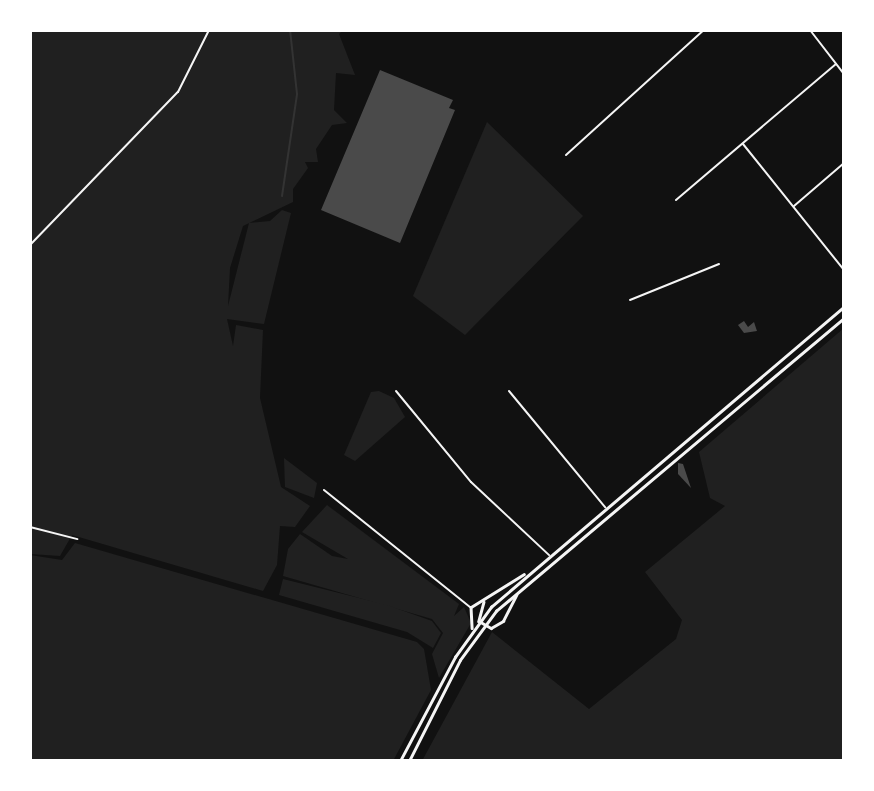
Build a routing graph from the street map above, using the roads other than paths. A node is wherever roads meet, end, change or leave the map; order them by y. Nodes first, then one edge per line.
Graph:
1 (209, 30) edge
2 (704, 30) edge
3 (810, 30) edge
4 (836, 64) junction
5 (844, 74) edge
6 (742, 143) junction
7 (566, 155) dead end
8 (844, 163) edge
9 (676, 200) dead end
10 (794, 206) junction
11 (30, 245) edge
12 (719, 264) dead end
13 (844, 270) edge
14 (630, 300) dead end
15 (844, 307) edge
16 (844, 318) edge
17 (396, 391) dead end
18 (509, 391) dead end
19 (324, 490) dead end
20 (606, 507) junction
21 (30, 527) edge
22 (77, 539) dead end
23 (549, 555) junction
24 (529, 571) junction
25 (516, 594) junction
26 (484, 602) junction
27 (471, 607) junction
28 (479, 621) junction
29 (484, 626) junction
30 (470, 633) junction
31 (400, 761) edge
32 (408, 761) edge

1 - 11 street
2 - 7 street
3 - 4 street
4 - 5 street
4 - 6 street
6 - 9 street
6 - 10 street
8 - 10 street
10 - 13 street
12 - 14 street
15 - 20 main road
16 - 25 main road
17 - 23 street
18 - 20 street
19 - 27 street
20 - 23 main road
21 - 22 street
23 - 24 main road
24 - 26 main road
24 - 28 main road
25 - 29 main road
25 - 29 main road
26 - 27 main road
26 - 28 main road
27 - 28 main road
27 - 30 main road
28 - 29 main road
28 - 30 main road
29 - 32 main road
30 - 31 main road

